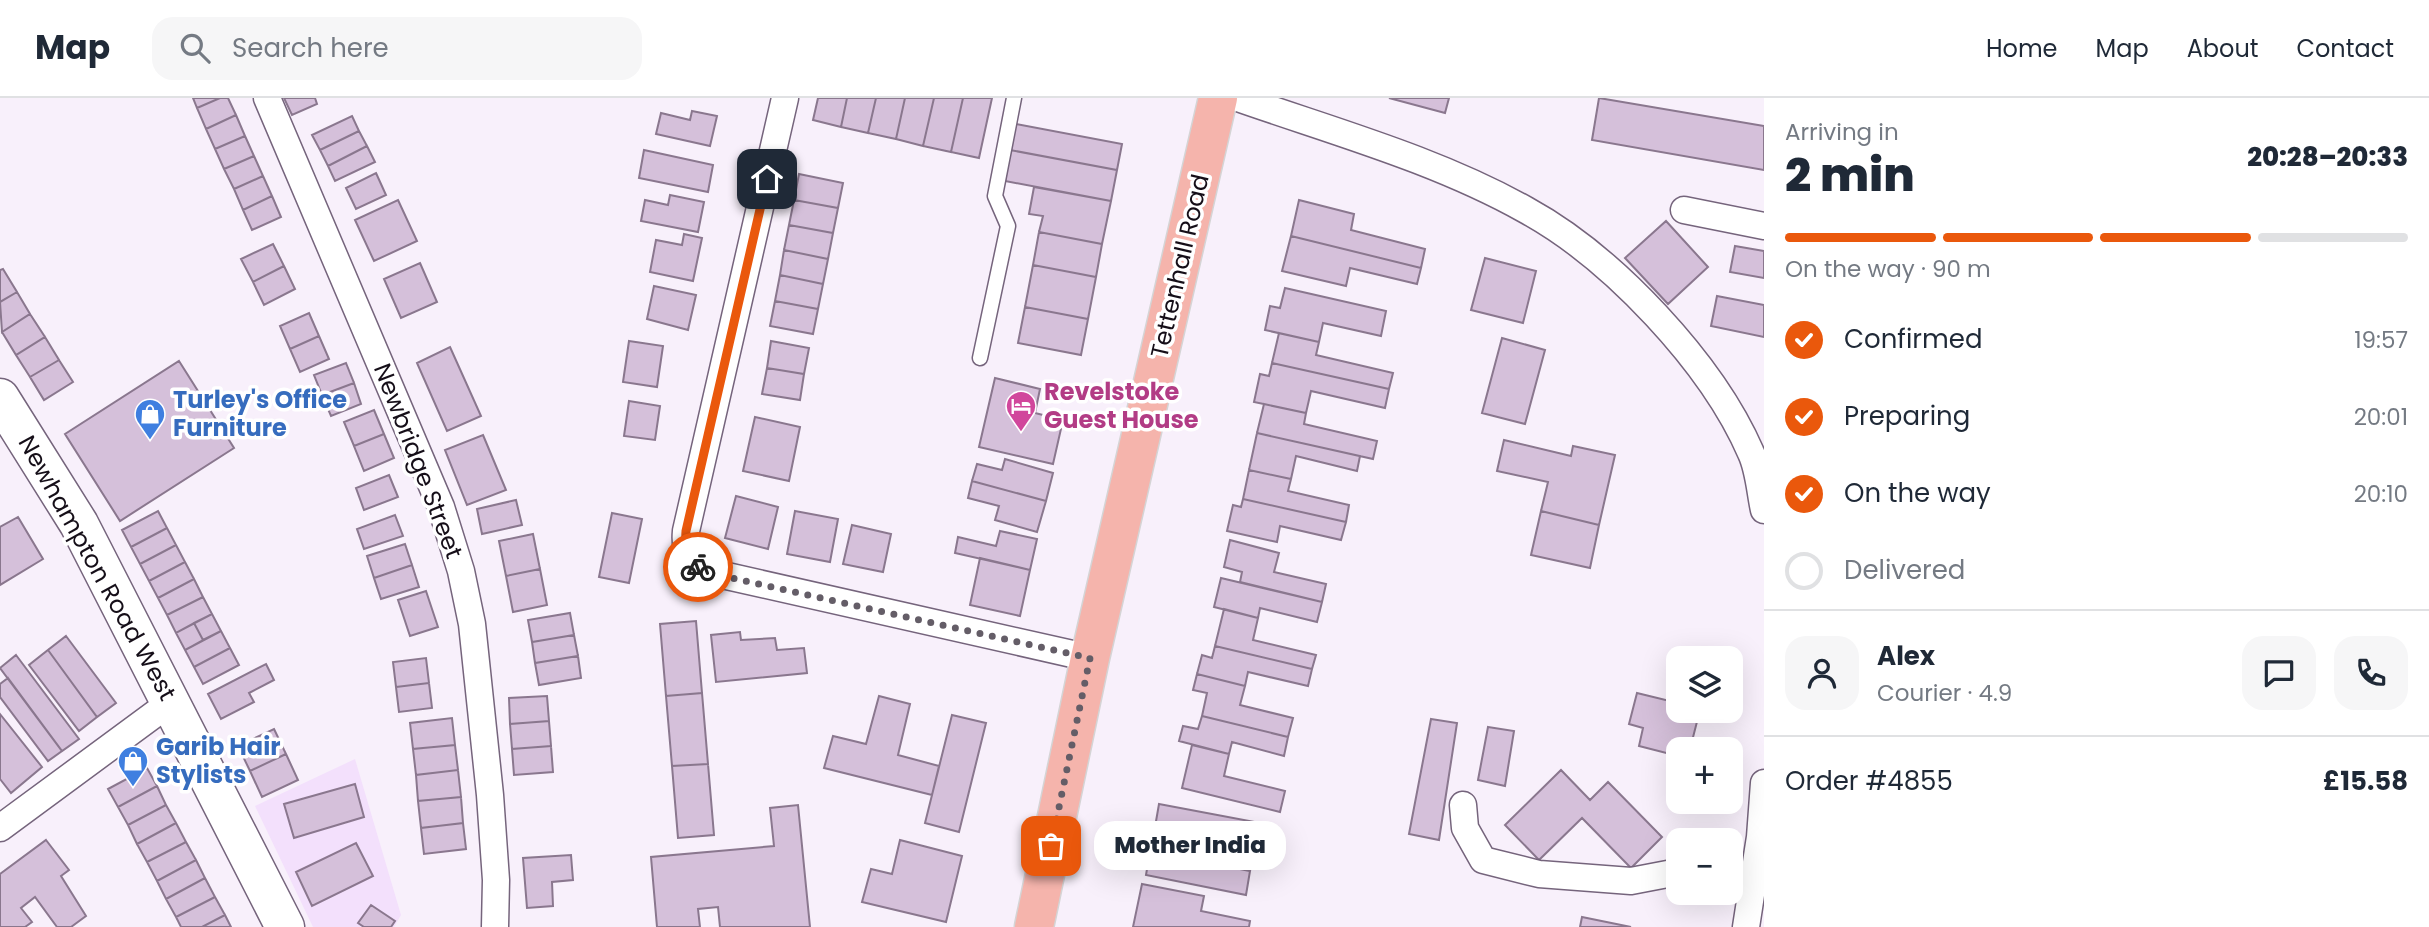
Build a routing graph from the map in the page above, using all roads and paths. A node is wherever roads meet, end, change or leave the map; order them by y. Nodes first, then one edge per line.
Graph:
1 (267, 98) edge
2 (785, 98) edge
3 (1014, 98) edge
4 (1218, 98) edge
5 (1238, 98) edge
6 (1685, 210) dead end
7 (1764, 226) edge
8 (980, 358) dead end
9 (0, 398) edge
10 (1758, 450) edge
11 (1764, 510) edge
12 (1090, 658) junction
13 (171, 702) junction
14 (1764, 783) edge
15 (1463, 805) dead end
16 (0, 828) edge
17 (1753, 847) edge
18 (1666, 874) edge
19 (285, 927) edge
20 (495, 927) edge
21 (1034, 927) edge
22 (1746, 927) edge

1 - 20 street, Newbridge Street
2 - 12 street
3 - 8 lane
4 - 12 highway, Tettenhall Road
5 - 10 street
6 - 7 street
9 - 13 street, Newhampton Road West
10 - 11 street
12 - 21 highway, Tettenhall Road
13 - 16 street
13 - 19 street, Newhampton Road West
14 - 17 street
15 - 18 street
17 - 22 street

